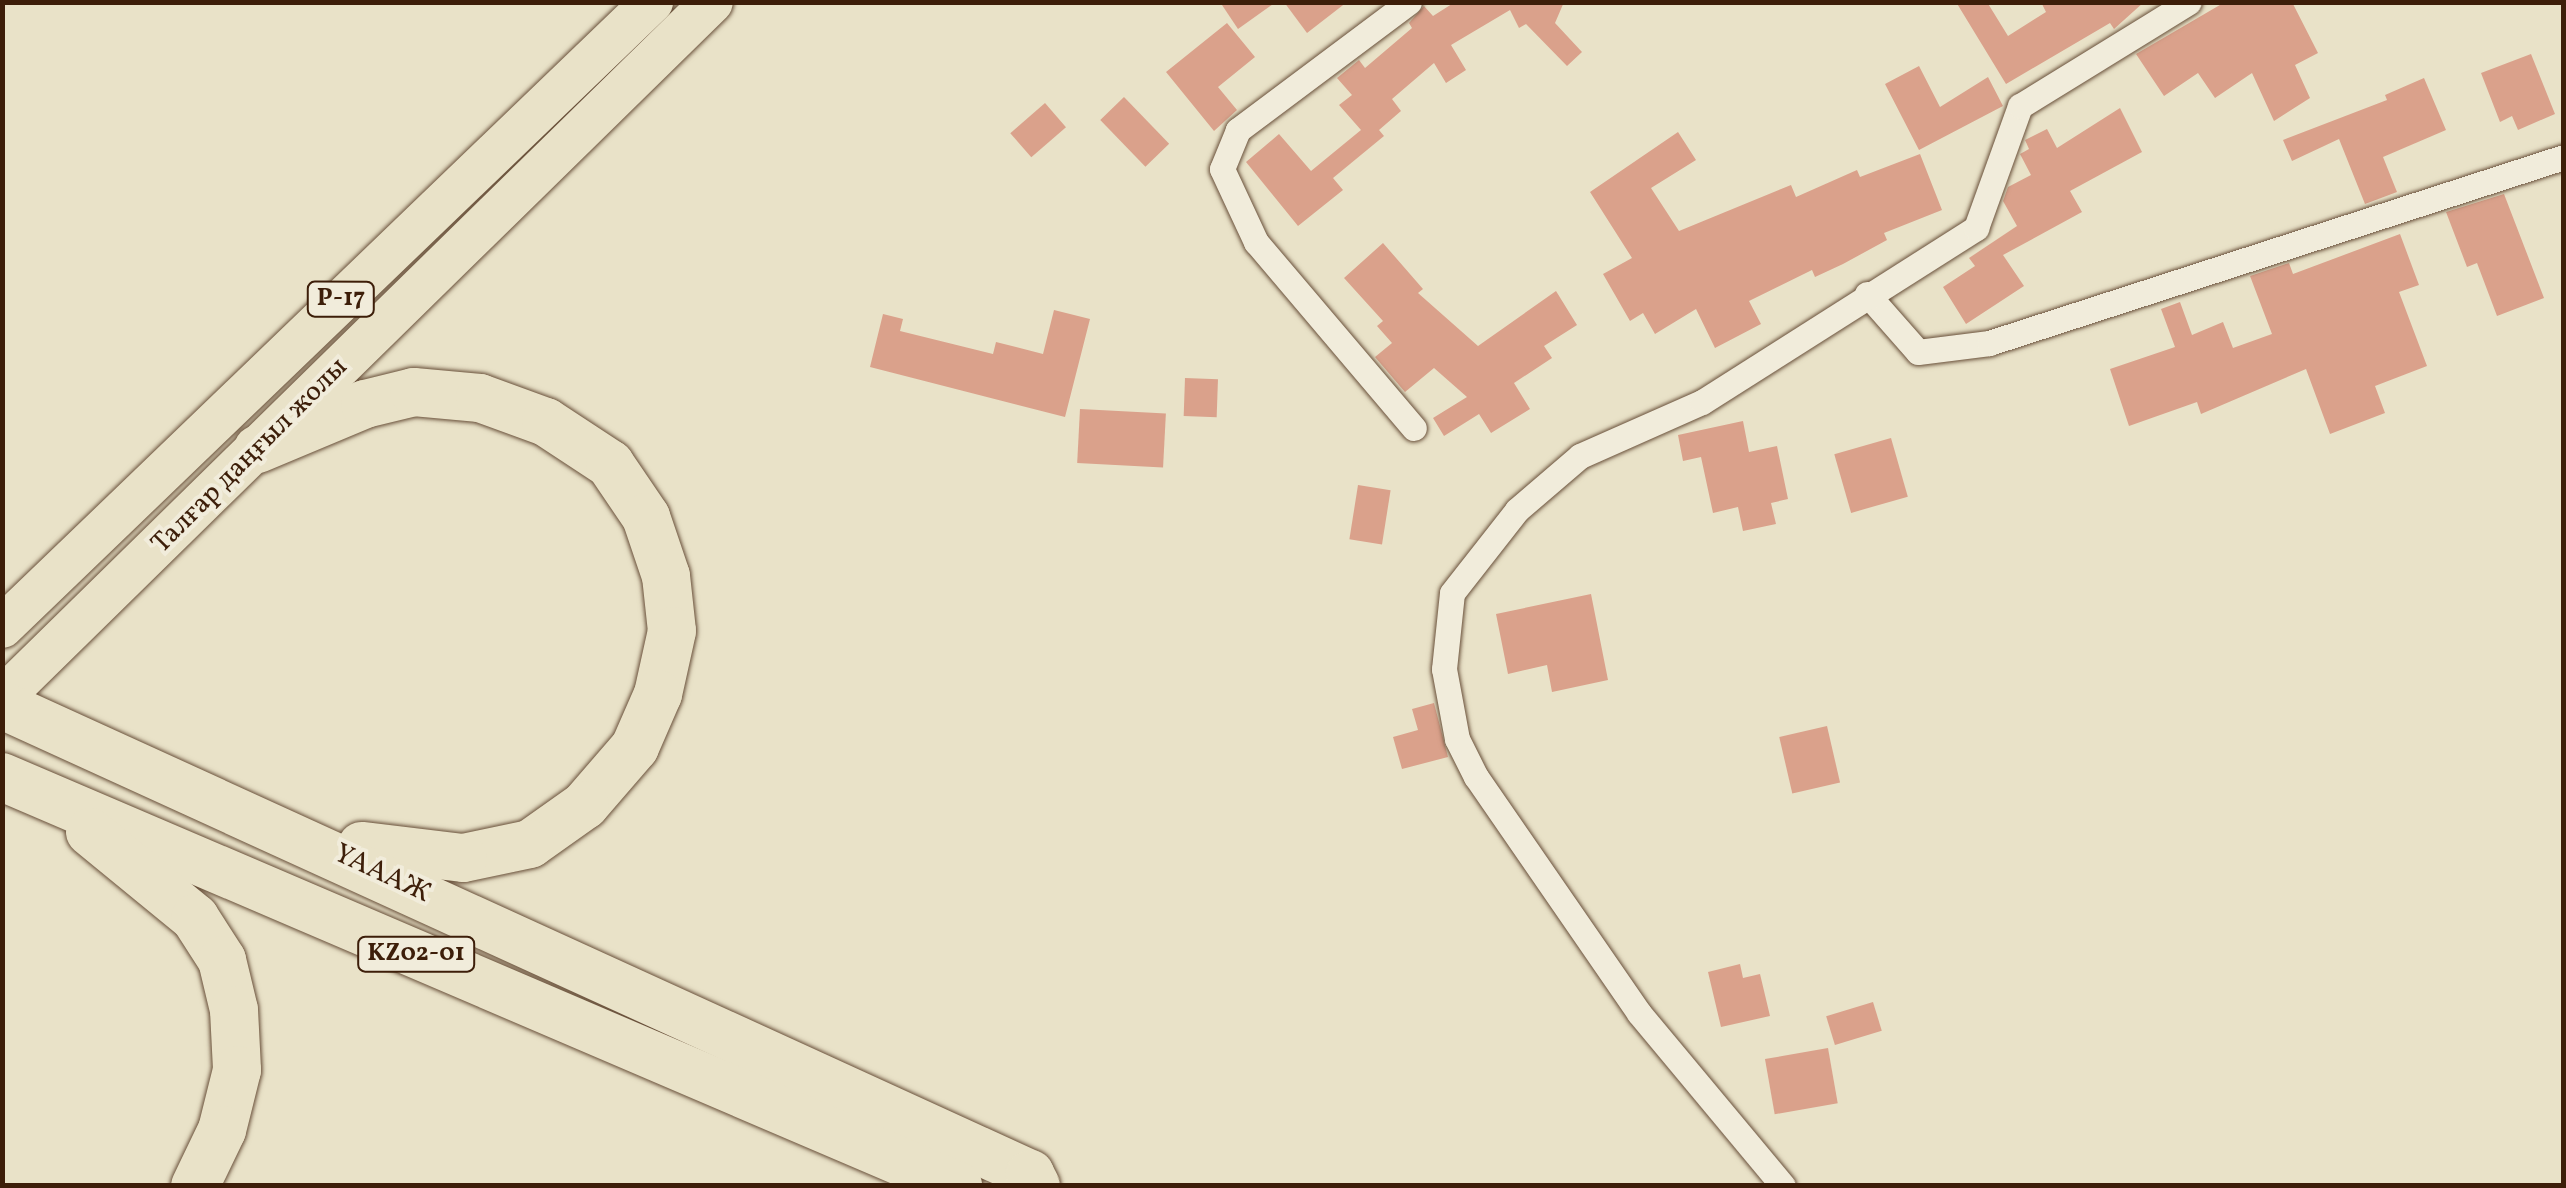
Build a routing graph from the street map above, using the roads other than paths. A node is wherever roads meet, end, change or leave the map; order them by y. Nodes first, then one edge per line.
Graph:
1 (652, 2) edge
2 (712, 2) edge
3 (1409, 2) edge
4 (2189, 2) edge
5 (2564, 157) edge
6 (1867, 294) junction
7 (1414, 428) dead end
8 (258, 449) junction
9 (17, 613) edge
10 (2, 702) edge
11 (24, 786) edge
12 (294, 834) junction
13 (1040, 1182) edge
14 (194, 1186) edge
15 (958, 1186) edge
16 (1783, 1186) edge

1 - 9 main road, Талғар даңғыл жолы / P-17
2 - 8 main road, Талғар даңғыл жолы / P-17
3 - 7 street
4 - 6 street
5 - 6 street
6 - 16 street
8 - 10 main road, Талғар даңғыл жолы / P-17
8 - 12 highway
10 - 12 highway, ҮАААЖ / KZ02-01
11 - 14 highway
11 - 15 highway, KZ02-01
12 - 13 highway, ҮАААЖ / KZ02-01

